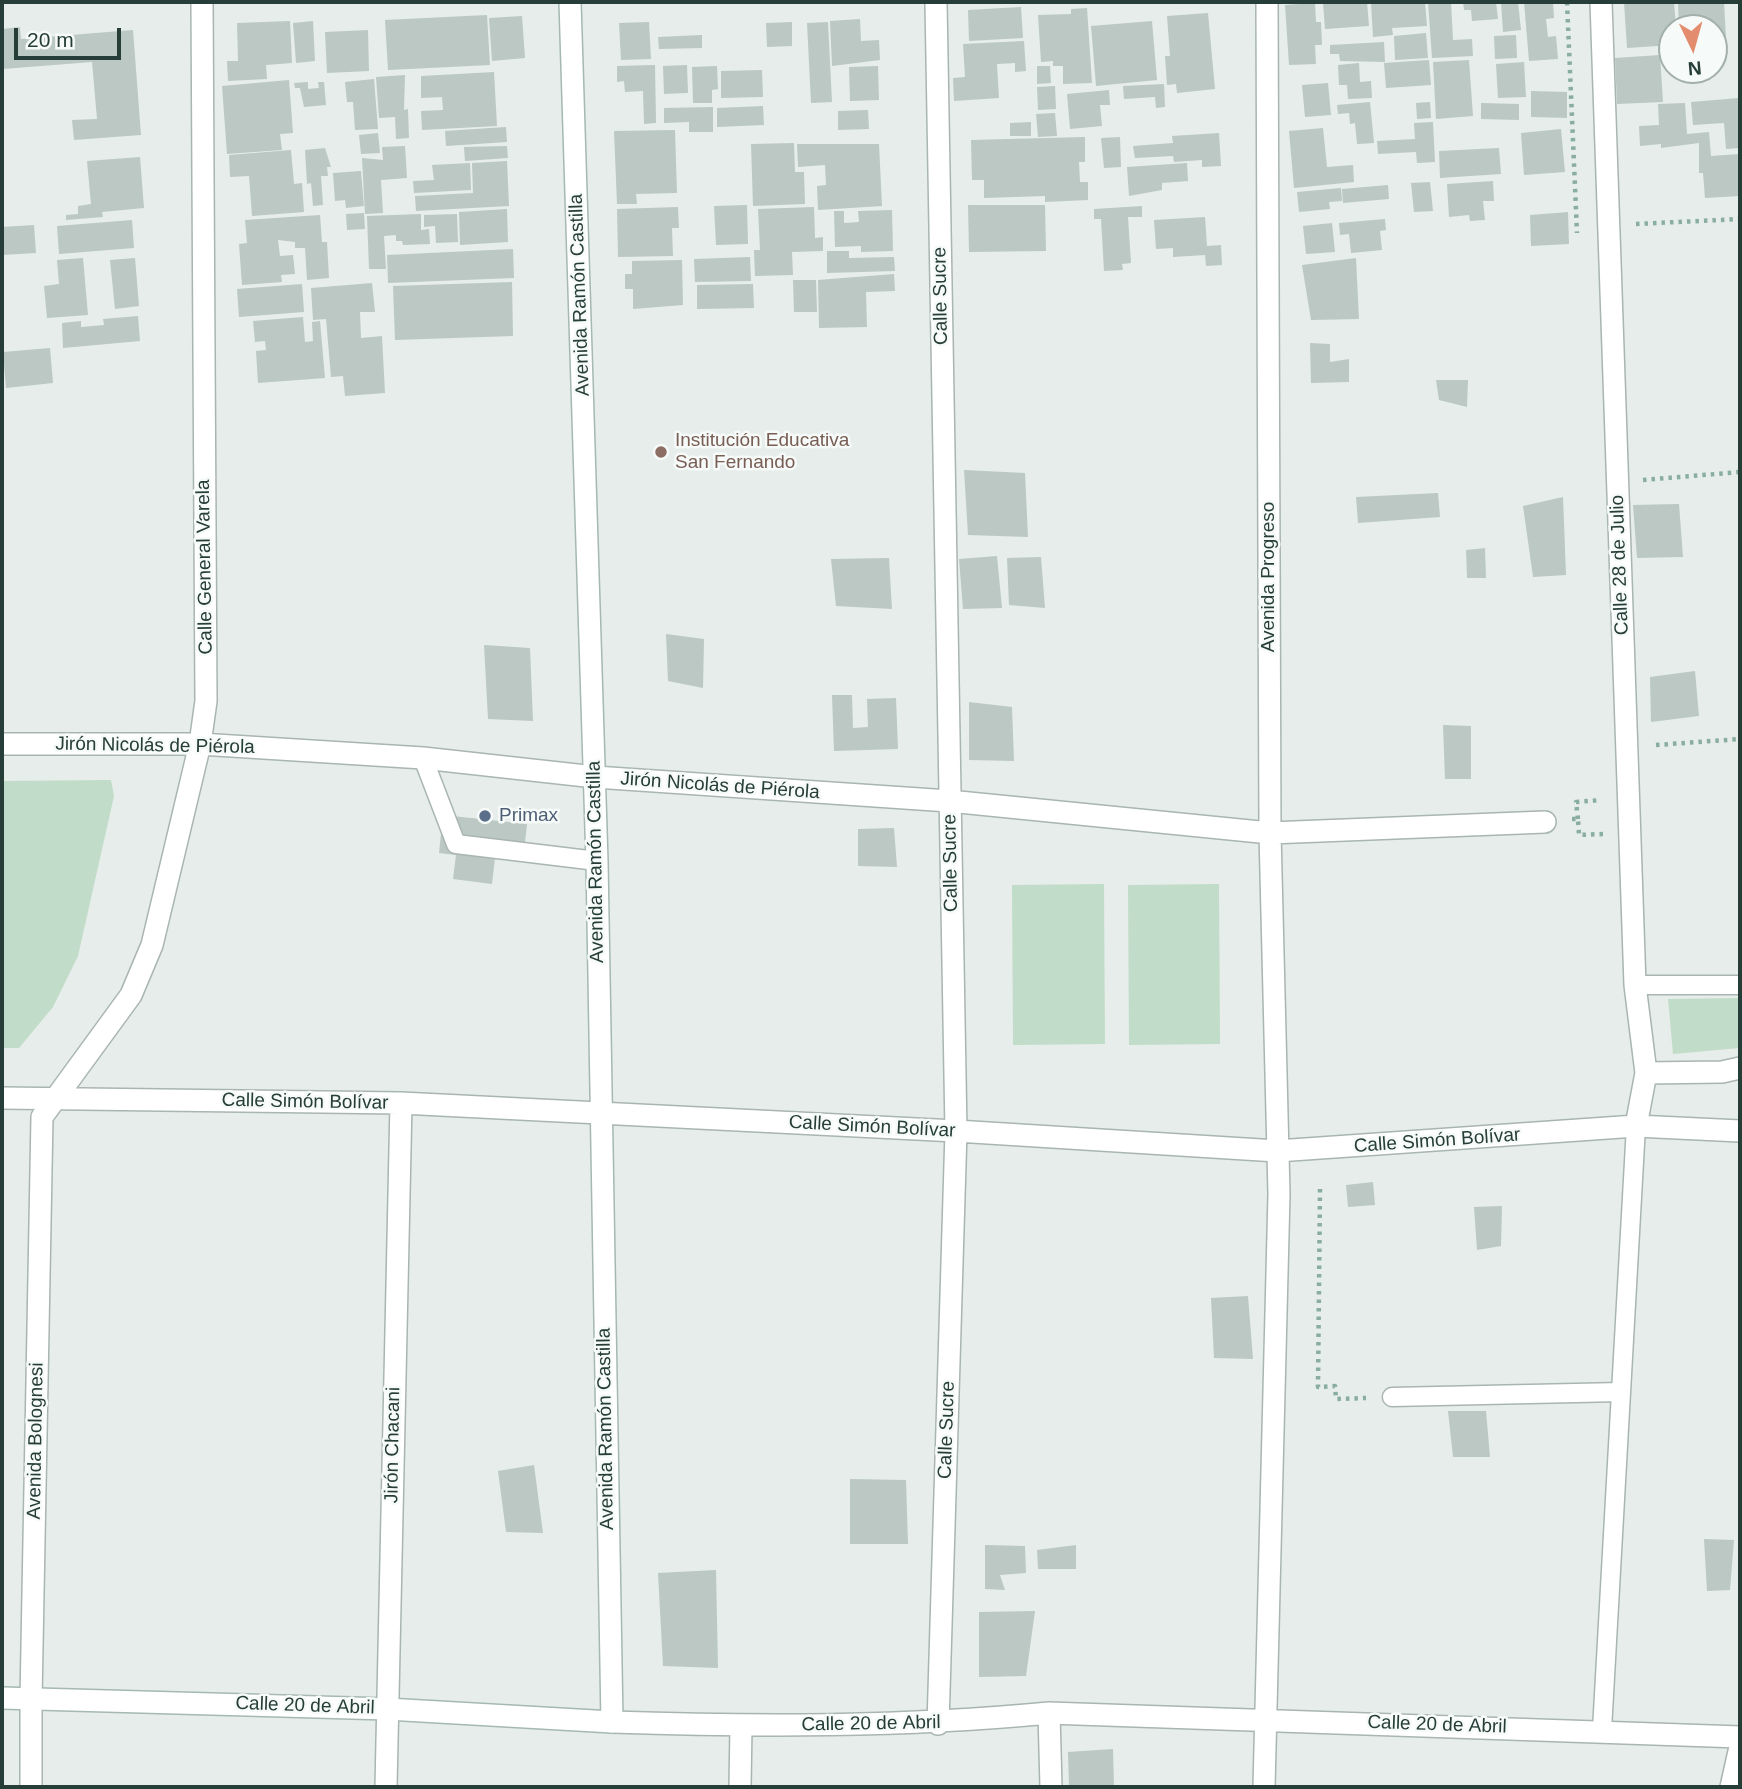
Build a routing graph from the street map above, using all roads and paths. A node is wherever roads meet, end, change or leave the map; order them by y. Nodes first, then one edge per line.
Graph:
1 (202, 2) edge
2 (570, 2) edge
3 (936, 2) edge
4 (1267, 2) edge
5 (1601, 2) edge
6 (1740, 219) edge
7 (1609, 225) junction
8 (1740, 472) edge
9 (1617, 483) junction
10 (1740, 738) edge
11 (2, 744) edge
12 (201, 744) junction
13 (1627, 747) junction
14 (423, 758) junction
15 (595, 777) junction
16 (1602, 800) dead end
17 (949, 801) junction
18 (1578, 819) dead end
19 (1545, 822) dead end
20 (1270, 833) junction
21 (597, 862) junction
22 (1635, 985) junction
23 (1740, 985) edge
24 (1740, 1068) edge
25 (1646, 1073) junction
26 (2, 1098) edge
27 (57, 1099) junction
28 (401, 1103) junction
29 (600, 1114) junction
30 (1636, 1126) junction
31 (956, 1131) junction
32 (1740, 1131) edge
33 (1277, 1151) junction
34 (1320, 1189) dead end
35 (1621, 1392) junction
36 (1392, 1397) joint
37 (2, 1698) edge
38 (31, 1699) junction
39 (387, 1709) junction
40 (1049, 1713) junction
41 (1264, 1720) junction
42 (612, 1722) junction
43 (938, 1724) junction
44 (741, 1727) junction
45 (1602, 1730) junction
46 (1740, 1737) edge
47 (1740, 1747) edge
48 (31, 1787) edge
49 (386, 1787) edge
50 (740, 1787) edge
51 (1051, 1787) edge
52 (1264, 1787) edge
53 (1731, 1787) edge

1 - 12 street, Calle General Varela
2 - 15 street, Avenida Ramón Castilla
3 - 17 street, Calle Sucre
4 - 20 street, Avenida Progreso
5 - 7 street, Calle 28 de Julio
6 - 7 path
7 - 9 street, Calle 28 de Julio
8 - 9 path
9 - 13 street, Calle 28 de Julio
10 - 13 path
11 - 12 street, Jirón Nicolás de Piérola
12 - 14 street, Jirón Nicolás de Piérola
12 - 27 street, Calle General Varela
13 - 22 street, Calle 28 de Julio
14 - 15 street, Jirón Nicolás de Piérola
14 - 21 lane
15 - 17 street, Jirón Nicolás de Piérola
15 - 21 street, Avenida Ramón Castilla
16 - 18 path
17 - 20 street, Jirón Nicolás de Piérola
17 - 31 street, Calle Sucre
19 - 20 street, Jirón Nicolás de Piérola
20 - 33 street, Avenida Progreso
21 - 29 street, Avenida Ramón Castilla
22 - 23 lane
22 - 25 street, Calle 28 de Julio
24 - 25 street
25 - 30 street, Calle 28 de Julio
26 - 27 street, Calle Simón Bolívar
27 - 28 street, Calle Simón Bolívar
27 - 38 street, Avenida Bolognesi
28 - 29 street, Calle Simón Bolívar
28 - 39 street, Jirón Chacani
29 - 31 street, Calle Simón Bolívar
29 - 42 street, Avenida Ramón Castilla
30 - 32 street, Calle Simón Bolívar
30 - 33 street, Calle Simón Bolívar
30 - 35 lane
31 - 33 street, Calle Simón Bolívar
31 - 43 street, Calle Sucre
33 - 41 street, Avenida Progreso
34 - 36 path
35 - 36 lane
35 - 45 lane
37 - 38 street, Calle 20 de Abril
38 - 39 street, Calle 20 de Abril
38 - 48 street, Avenida Bolognesi
39 - 42 street, Calle 20 de Abril
39 - 49 street, Jirón Chacani
40 - 41 street, Calle 20 de Abril
40 - 43 street, Calle 20 de Abril
40 - 51 street
41 - 45 street, Calle 20 de Abril
41 - 52 street, Avenida Progreso
42 - 44 street, Calle 20 de Abril
43 - 44 street, Calle 20 de Abril
44 - 50 street
45 - 46 street, Calle 20 de Abril
47 - 53 street

